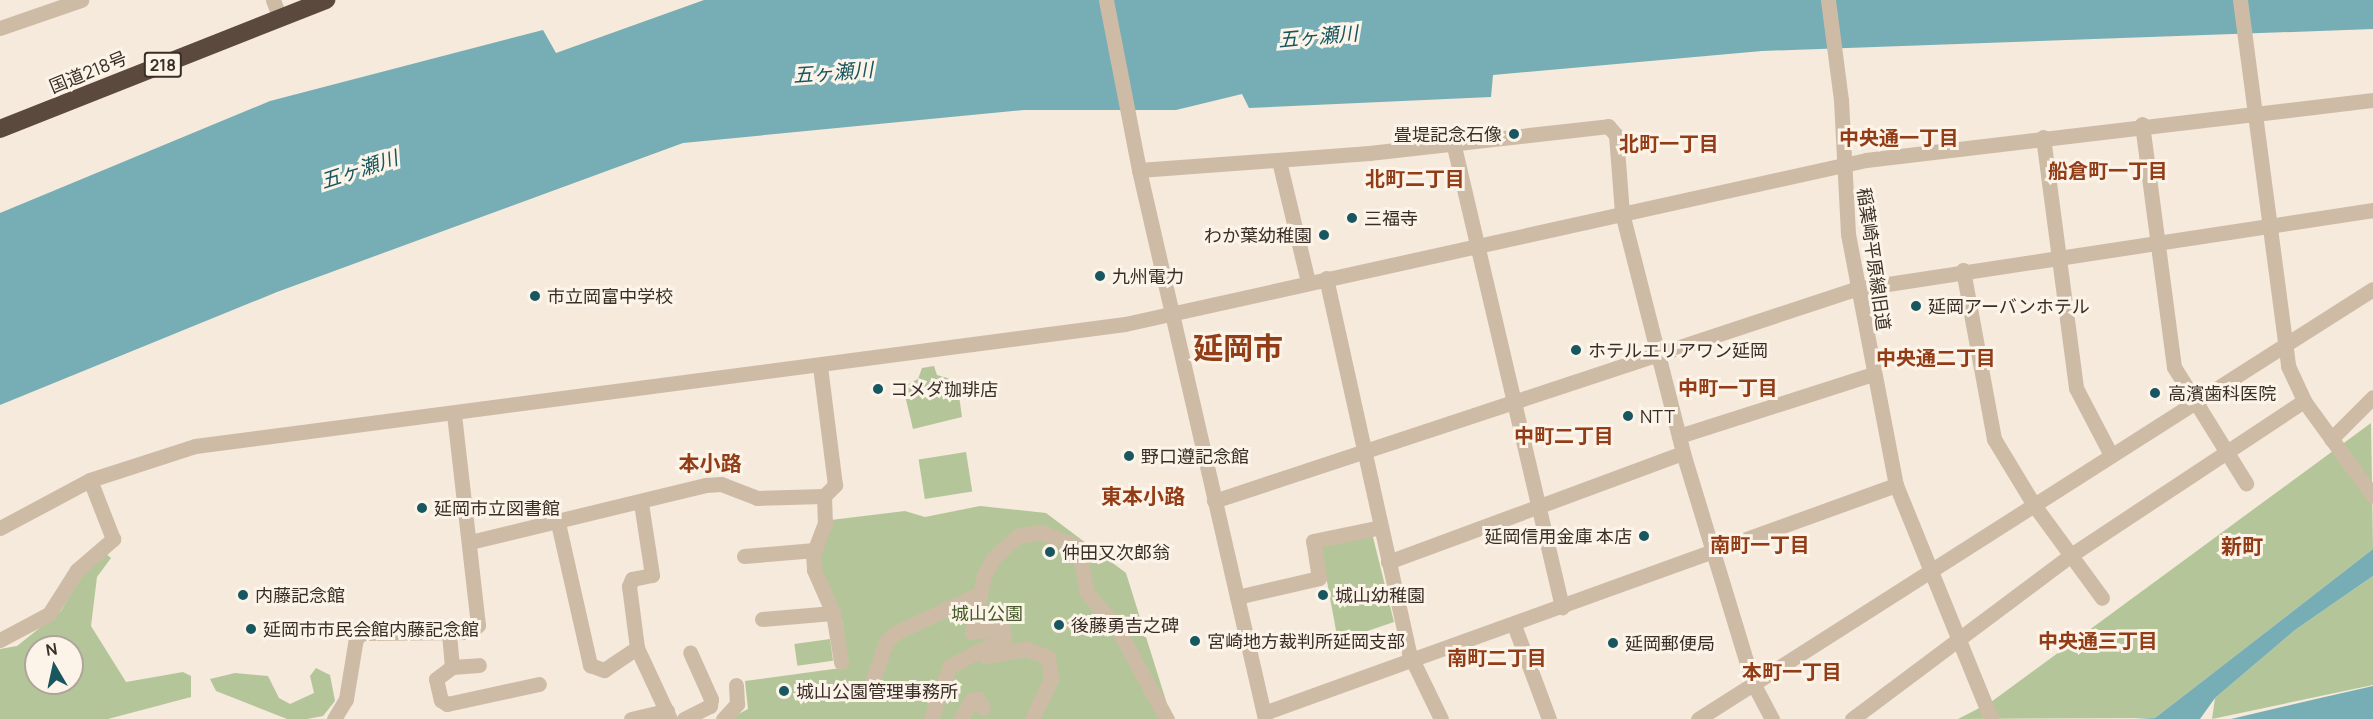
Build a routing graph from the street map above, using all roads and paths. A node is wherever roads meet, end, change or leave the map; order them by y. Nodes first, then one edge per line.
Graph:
1 (81, 0) edge
2 (273, 0) edge
3 (326, 0) edge
4 (1106, 0) edge
5 (1828, 0) edge
6 (2240, 0) edge
7 (280, 18) junction
8 (0, 28) edge
9 (2373, 100) edge
10 (2254, 110) junction
11 (2142, 124) junction
12 (0, 129) edge
13 (2043, 136) junction
14 (1453, 142) junction
15 (1279, 161) junction
16 (1841, 164) junction
17 (1139, 170) junction
18 (2373, 210) edge
19 (1623, 213) junction
20 (2269, 225) junction
21 (2157, 240) junction
22 (1477, 243) junction
23 (2058, 255) junction
24 (1963, 270) junction
25 (1326, 278) junction
26 (1308, 282) junction
27 (1856, 289) junction
28 (2373, 289) edge
29 (1172, 315) junction
30 (2284, 348) junction
31 (1658, 352) junction
32 (820, 366) junction
33 (1873, 374) junction
34 (2373, 397) edge
35 (2304, 401) junction
36 (1514, 402) junction
37 (2195, 402) junction
38 (454, 413) junction
39 (1679, 436) junction
40 (2334, 441) junction
41 (2225, 449) junction
42 (1364, 452) junction
43 (1683, 453) junction
44 (2111, 455) junction
45 (90, 480) junction
46 (2246, 483) dead end
47 (1896, 484) junction
48 (824, 496) junction
49 (2373, 496) edge
50 (1214, 501) junction
51 (641, 503) junction
52 (2034, 505) junction
53 (1539, 507) junction
54 (558, 523) junction
55 (1381, 527) junction
56 (0, 528) edge
57 (470, 542) junction
58 (815, 550) junction
59 (1714, 552) junction
60 (2071, 555) junction
61 (744, 556) dead end
62 (1388, 562) junction
63 (1932, 570) junction
64 (979, 594) junction
65 (1237, 597) junction
66 (2102, 598) dead end
67 (1562, 607) junction
68 (833, 613) junction
69 (762, 619) dead end
70 (1514, 625) junction
71 (449, 633) junction
72 (0, 640) edge
73 (1960, 641) junction
74 (637, 648) junction
75 (690, 652) dead end
76 (1413, 660) junction
77 (841, 662) dead end
78 (479, 664) dead end
79 (953, 664) junction
80 (452, 667) junction
81 (1753, 683) junction
82 (539, 684) dead end
83 (736, 685) dead end
84 (870, 688) dead end
85 (983, 708) dead end
86 (668, 715) edge
87 (1264, 716) edge
88 (334, 719) edge
89 (631, 719) edge
90 (684, 719) edge
91 (723, 719) edge
92 (931, 719) edge
93 (961, 719) edge
94 (1032, 719) edge
95 (1167, 719) edge
96 (1441, 719) edge
97 (1549, 719) edge
98 (1698, 719) edge
99 (1772, 719) edge
100 (1852, 719) edge
101 (1990, 719) edge

1 - 8 street
2 - 7 street
3 - 7 highway, 国道218号 / 218
4 - 17 street
5 - 16 street, 稲葉崎平原線旧道
6 - 10 street
7 - 12 highway, 国道218号 / 218
9 - 10 street
10 - 11 street
10 - 20 street
11 - 13 street
11 - 21 street
13 - 16 street
13 - 23 street
14 - 15 street
14 - 19 street
14 - 22 street
15 - 17 street
15 - 26 street
16 - 19 street
16 - 27 street, 稲葉崎平原線旧道
17 - 29 street
18 - 20 street
19 - 22 street
19 - 31 street
20 - 21 street
20 - 30 street
21 - 23 street
21 - 37 street
22 - 25 street
22 - 36 street
23 - 24 street
23 - 44 street
24 - 27 street
24 - 52 street
25 - 26 street
25 - 42 street
26 - 29 street
27 - 31 street
27 - 33 street, 稲葉崎平原線旧道
28 - 30 street
29 - 32 street
29 - 50 street
30 - 35 street
30 - 37 street
31 - 36 street
31 - 39 street
32 - 38 street
32 - 48 street
33 - 39 street
33 - 47 street, 稲葉崎平原線旧道
34 - 40 street
35 - 40 street
35 - 41 street
36 - 42 street
36 - 53 street
37 - 41 street
37 - 44 street
38 - 45 street
38 - 57 street
39 - 43 street
40 - 49 street
41 - 46 street
41 - 60 street
42 - 50 street
42 - 55 street
43 - 53 street
43 - 59 street
44 - 52 street
45 - 56 street
45 - 72 street
47 - 59 street
47 - 63 street, 稲葉崎平原線旧道
48 - 51 street
48 - 58 street
50 - 65 street
51 - 54 street
51 - 74 street
52 - 60 street
52 - 63 street
53 - 62 street
53 - 67 street
54 - 57 street
54 - 74 street
55 - 62 street
55 - 65 street
57 - 71 street
58 - 61 street
58 - 68 street
59 - 67 street
59 - 81 street
60 - 66 street
60 - 73 street
62 - 76 street
63 - 73 street, 稲葉崎平原線旧道
63 - 81 street
64 - 79 street
64 - 84 street
64 - 95 street
65 - 87 street
67 - 70 street
68 - 69 street
68 - 77 street
70 - 76 street
70 - 97 street
71 - 80 street
71 - 88 street
73 - 100 street
73 - 101 street, 稲葉崎平原線旧道
74 - 86 street
75 - 90 street
76 - 87 street
76 - 96 street
78 - 80 street
79 - 92 street
79 - 94 street
80 - 82 street
81 - 98 street
81 - 99 street
83 - 91 street
85 - 93 street
86 - 89 street

